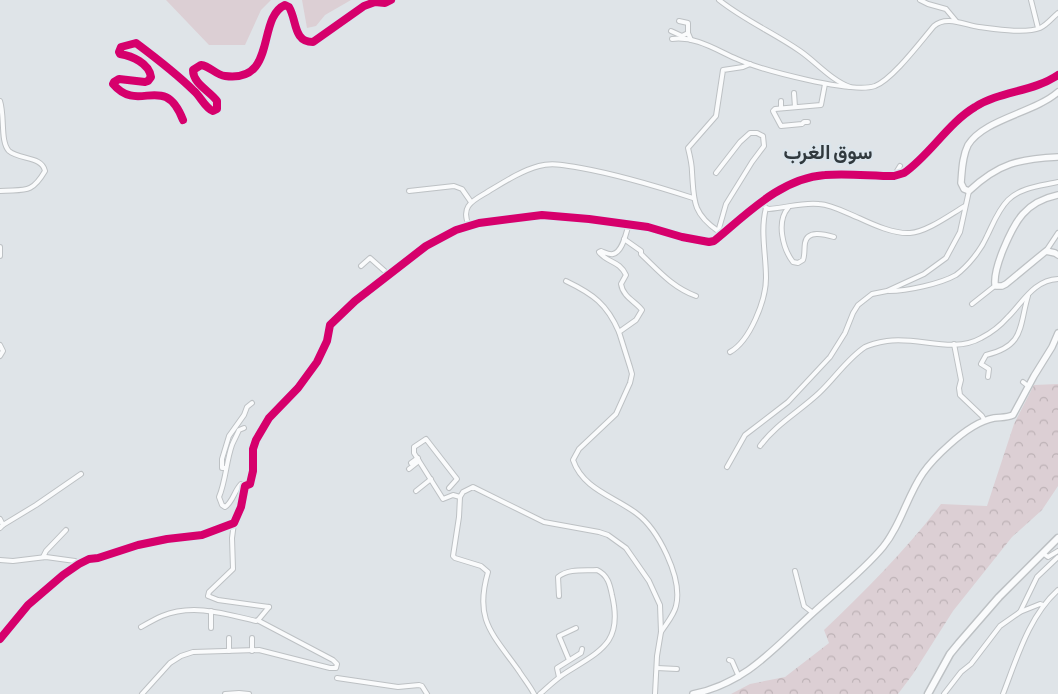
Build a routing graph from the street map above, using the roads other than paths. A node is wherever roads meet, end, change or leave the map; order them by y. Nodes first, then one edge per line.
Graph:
1 (391, 0) edge
2 (719, 0) edge
3 (920, 0) edge
4 (1031, 0) edge
5 (1058, 13) edge
6 (679, 21) dead end
7 (957, 22) junction
8 (1038, 28) junction
9 (670, 31) dead end
10 (688, 32) junction
11 (672, 39) dead end
12 (691, 40) junction
13 (750, 64) junction
14 (1057, 77) edge
15 (825, 84) junction
16 (852, 88) junction
17 (1058, 92) edge
18 (794, 93) dead end
19 (781, 100) dead end
20 (0, 101) edge
21 (795, 107) junction
22 (782, 108) junction
23 (183, 120) dead end
24 (808, 122) dead end
25 (1058, 157) edge
26 (900, 166) dead end
27 (716, 173) dead end
28 (894, 176) junction
29 (1058, 182) edge
30 (409, 191) dead end
31 (969, 191) junction
32 (0, 192) edge
33 (1058, 195) edge
34 (693, 198) junction
35 (471, 202) junction
36 (762, 203) junction
37 (966, 206) junction
38 (789, 207) junction
39 (766, 208) junction
40 (629, 224) junction
41 (469, 226) junction
42 (718, 231) junction
43 (1058, 233) edge
44 (720, 236) junction
45 (834, 237) dead end
46 (624, 239) junction
47 (0, 247) edge
48 (1046, 251) junction
49 (1058, 255) edge
50 (0, 256) edge
51 (361, 266) dead end
52 (388, 274) junction
53 (1058, 279) edge
54 (566, 281) dead end
55 (996, 285) junction
56 (887, 291) junction
57 (1028, 294) junction
58 (696, 296) dead end
59 (972, 304) dead end
60 (619, 332) junction
61 (1058, 333) edge
62 (954, 344) junction
63 (0, 345) edge
64 (730, 352) dead end
65 (0, 356) edge
66 (988, 377) dead end
67 (252, 403) dead end
68 (985, 421) junction
69 (244, 428) dead end
70 (760, 446) dead end
71 (419, 460) junction
72 (411, 463) dead end
73 (727, 467) dead end
74 (226, 468) junction
75 (409, 469) dead end
76 (81, 474) dead end
77 (431, 479) junction
78 (245, 486) junction
79 (449, 488) dead end
80 (416, 491) dead end
81 (460, 497) junction
82 (0, 519) edge
83 (234, 523) junction
84 (2, 526) edge
85 (66, 530) dead end
86 (1058, 538) edge
87 (1058, 551) edge
88 (1044, 554) junction
89 (1058, 556) edge
90 (42, 557) junction
91 (0, 560) edge
92 (79, 564) junction
93 (795, 571) dead end
94 (1058, 590) edge
95 (559, 596) dead end
96 (1043, 605) junction
97 (211, 611) junction
98 (1020, 612) junction
99 (813, 613) junction
100 (258, 620) junction
101 (141, 627) dead end
102 (211, 628) dead end
103 (576, 628) dead end
104 (661, 632) junction
105 (229, 638) dead end
106 (252, 638) dead end
107 (0, 639) edge
108 (582, 649) dead end
109 (229, 651) junction
110 (252, 651) junction
111 (569, 660) junction
112 (729, 660) dead end
113 (657, 668) junction
114 (677, 669) dead end
115 (559, 677) junction
116 (739, 677) junction
117 (337, 678) dead end
118 (142, 694) edge
119 (225, 694) edge
120 (249, 694) edge
121 (426, 694) edge
122 (534, 694) edge
123 (540, 694) edge
124 (655, 694) edge
125 (693, 694) edge
126 (928, 694) edge
127 (944, 694) edge
128 (1003, 694) edge

1 - 23 street
2 - 16 street
3 - 7 street
4 - 8 street
5 - 8 street
6 - 10 street
7 - 8 street
7 - 16 street
9 - 10 street
10 - 12 street
11 - 12 street
12 - 13 street
13 - 15 street
13 - 34 street
14 - 28 street
15 - 16 street
15 - 21 street
17 - 31 street
18 - 21 street
19 - 22 street
20 - 32 street
21 - 22 street
22 - 24 street
25 - 31 street
26 - 28 street
27 - 42 street
28 - 36 street
29 - 56 street
30 - 35 street
31 - 37 street
33 - 55 street
34 - 35 street
34 - 42 street
35 - 41 street
36 - 39 street
36 - 44 street
37 - 38 street
37 - 56 street
38 - 39 street
38 - 45 street
39 - 64 street
40 - 41 street
40 - 44 street
40 - 46 street
41 - 52 street
42 - 44 street
43 - 48 street
46 - 58 street
46 - 60 street
47 - 50 street
48 - 49 street
48 - 55 street
51 - 52 street
52 - 78 street
53 - 57 street
54 - 60 street
55 - 59 street
56 - 73 street
57 - 62 street
57 - 66 street
60 - 104 street
61 - 68 street
62 - 68 street
62 - 70 street
63 - 65 street
67 - 74 street
68 - 99 street
69 - 74 street
71 - 72 street
71 - 75 street
71 - 77 street
71 - 79 street
74 - 78 street
76 - 84 street
77 - 80 street
77 - 81 street
78 - 83 street
81 - 104 street
81 - 122 street
82 - 84 street
83 - 92 street
83 - 100 street
85 - 90 street
86 - 88 main road
87 - 88 street
88 - 126 main road
89 - 98 street
90 - 91 street
90 - 92 street
92 - 107 street
93 - 99 street
94 - 96 street
95 - 115 street
96 - 98 street
96 - 128 street
97 - 100 street
97 - 101 street
97 - 102 street
98 - 127 street
99 - 116 street
100 - 110 street
103 - 111 street
104 - 113 street
105 - 109 street
106 - 110 street
108 - 111 street
109 - 110 street
109 - 118 street
111 - 115 street
112 - 116 street
113 - 114 street
113 - 124 street
115 - 123 street
116 - 125 street
117 - 121 street
119 - 120 street

